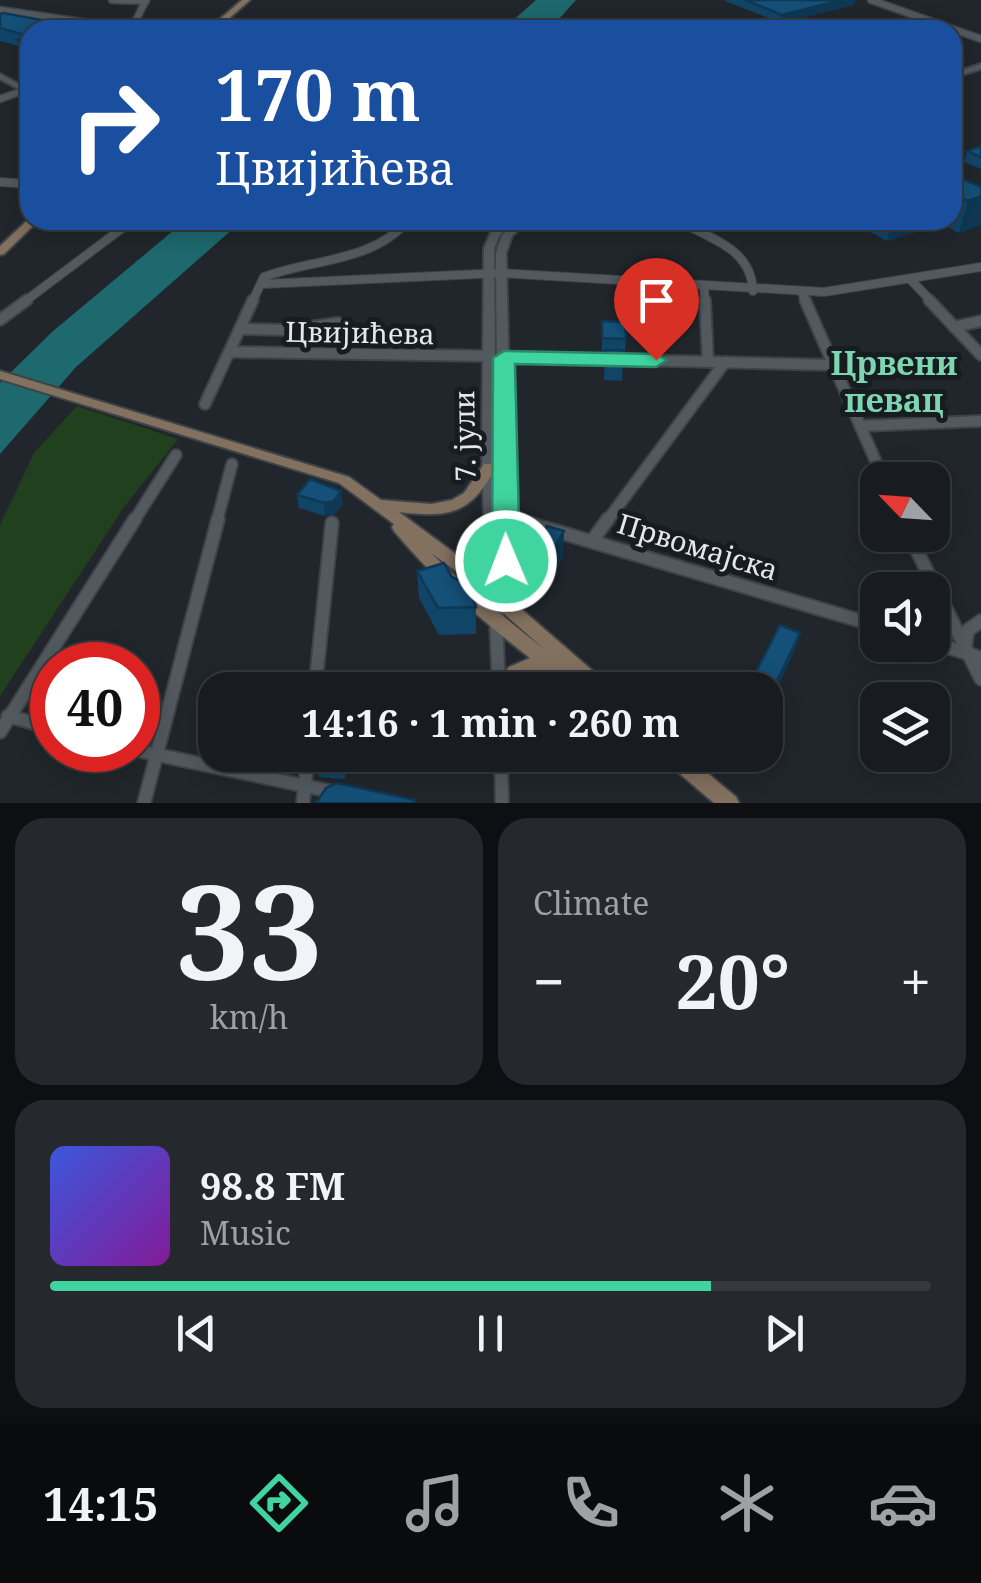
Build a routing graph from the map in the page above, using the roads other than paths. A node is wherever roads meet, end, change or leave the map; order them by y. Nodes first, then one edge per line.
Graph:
1 (112, 0) edge
2 (146, 0) edge
3 (246, 0) edge
4 (871, 0) edge
5 (883, 0) edge
6 (0, 10) edge
7 (66, 20) edge
8 (223, 20) edge
9 (932, 20) edge
10 (937, 20) edge
11 (23, 230) edge
12 (120, 230) edge
13 (396, 230) edge
14 (501, 230) edge
15 (514, 230) edge
16 (695, 230) edge
17 (0, 252) edge
18 (981, 267) edge
19 (495, 273) junction
20 (910, 278) junction
21 (263, 284) junction
22 (704, 288) junction
23 (753, 291) junction
24 (802, 293) junction
25 (0, 320) edge
26 (981, 321) edge
27 (338, 324) dead end
28 (954, 327) junction
29 (241, 329) junction
30 (232, 352) junction
31 (981, 355) edge
32 (488, 356) junction
33 (504, 358) junction
34 (708, 361) junction
35 (725, 362) junction
36 (834, 364) junction
37 (0, 375) edge
38 (204, 404) dead end
39 (981, 421) edge
40 (860, 426) junction
41 (176, 454) dead end
42 (876, 462) edge
43 (232, 464) dead end
44 (489, 466) junction
45 (386, 510) junction
46 (505, 516) junction
47 (332, 523) dead end
48 (592, 541) junction
49 (918, 552) edge
50 (496, 607) junction
51 (860, 621) edge
52 (981, 621) edge
53 (950, 647) edge
54 (966, 652) junction
55 (981, 658) edge
56 (553, 667) junction
57 (316, 672) edge
58 (499, 672) edge
59 (518, 672) edge
60 (561, 672) edge
61 (579, 672) edge
62 (981, 679) edge
63 (8, 716) junction
64 (30, 722) edge
65 (0, 732) edge
66 (160, 740) edge
67 (160, 756) edge
68 (152, 772) edge
69 (306, 772) edge
70 (501, 772) edge
71 (692, 772) edge
72 (304, 786) junction
73 (347, 795) edge
74 (144, 803) edge
75 (302, 803) edge
76 (502, 803) edge
77 (729, 803) edge

1 - 2 street
3 - 8 main road
4 - 9 street
5 - 10 street
6 - 7 street
11 - 17 main road
12 - 25 street
13 - 21 street
14 - 19 street
15 - 19 street
16 - 23 street
18 - 20 street
19 - 21 street
19 - 22 street
19 - 32 street, 7. јули
19 - 33 street, 7. јули
20 - 24 street
20 - 28 street
21 - 29 street
22 - 23 street
22 - 34 street
23 - 24 street
24 - 36 street
26 - 28 street
27 - 29 street
28 - 31 street
29 - 30 street
30 - 32 street, Цвијићева
30 - 38 street
32 - 44 street, 7. јули
33 - 34 street
33 - 46 street, 7. јули
34 - 35 street
35 - 36 street
35 - 48 street
36 - 40 street
37 - 45 main road
39 - 40 street
40 - 42 street
41 - 63 street
43 - 66 street
44 - 45 main road
44 - 50 street, 7. јули
45 - 50 main road
46 - 48 street, Првомајска
46 - 50 street, 7. јули
47 - 57 street
48 - 51 street, Првомајска
49 - 54 street
50 - 56 main road
50 - 58 street, 7. јули
50 - 61 main road
52 - 54 street
53 - 54 street
54 - 55 street
54 - 62 street
56 - 59 main road
56 - 60 main road
63 - 64 street
63 - 65 street
67 - 72 street
68 - 74 street
69 - 72 street
70 - 76 street
71 - 77 main road
72 - 73 street
72 - 75 street

